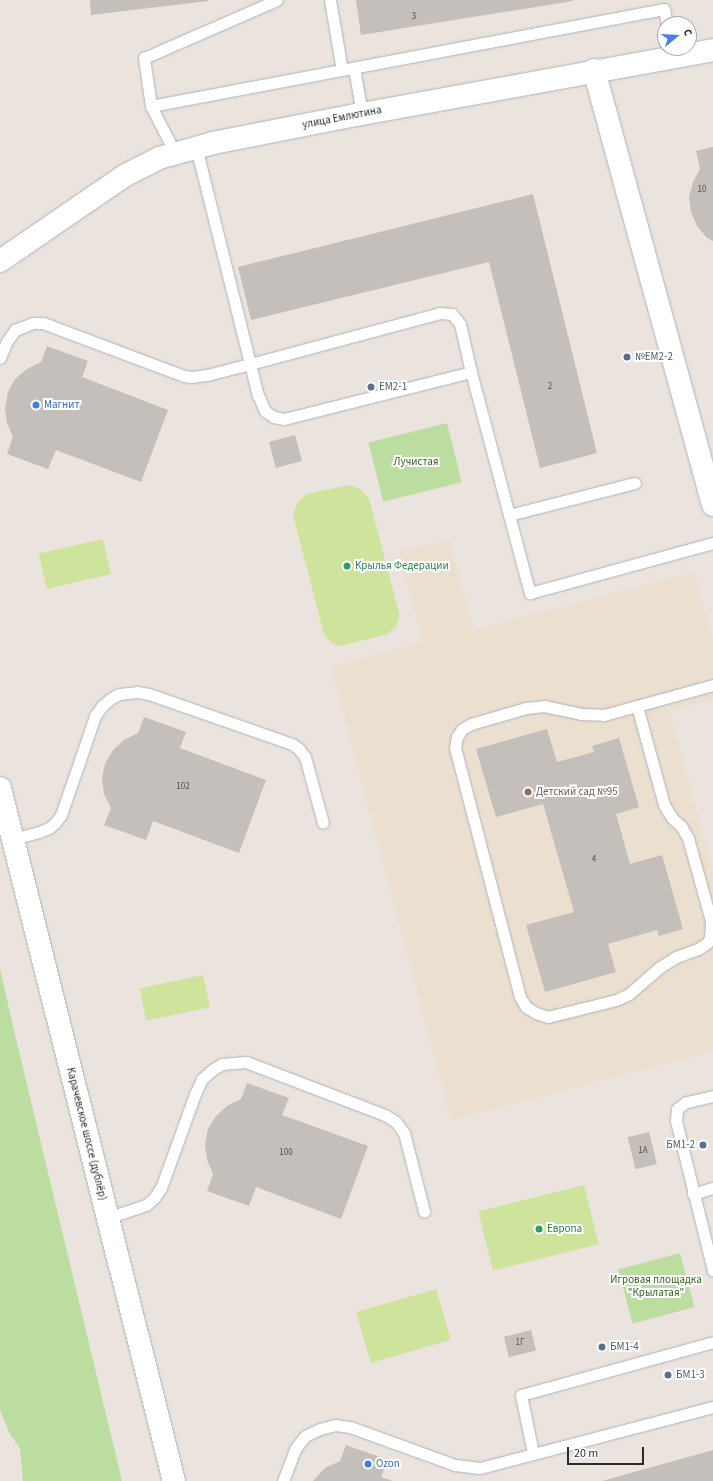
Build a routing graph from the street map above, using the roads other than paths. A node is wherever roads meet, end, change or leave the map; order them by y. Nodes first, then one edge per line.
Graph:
1 (277, 0) edge
2 (330, 0) edge
3 (665, 16) edge
4 (713, 50) edge
5 (697, 51) edge
6 (657, 55) edge
7 (354, 68) junction
8 (342, 70) junction
9 (594, 70) junction
10 (151, 106) junction
11 (362, 114) junction
12 (196, 147) junction
13 (175, 153) junction
14 (0, 261) edge
15 (0, 358) edge
16 (250, 364) junction
17 (471, 372) junction
18 (709, 475) edge
19 (635, 482) dead end
20 (713, 505) edge
21 (510, 515) junction
22 (713, 543) edge
23 (713, 685) edge
24 (637, 706) junction
25 (0, 788) edge
26 (323, 824) dead end
27 (13, 838) junction
28 (713, 1096) edge
29 (713, 1188) edge
30 (693, 1194) junction
31 (424, 1211) dead end
32 (107, 1218) junction
33 (713, 1270) edge
34 (713, 1342) edge
35 (713, 1407) edge
36 (533, 1453) junction
37 (174, 1481) edge
38 (283, 1481) edge

1 - 10 lane
2 - 8 lane
3 - 7 lane
4 - 5 street, улица Емлютина
6 - 9 street, улица Емлютина
7 - 8 lane
7 - 11 lane
8 - 10 lane
9 - 11 street, улица Емлютина
9 - 18 street
10 - 13 lane
11 - 12 street, улица Емлютина
12 - 13 street, улица Емлютина
12 - 16 lane
13 - 14 street, улица Емлютина
15 - 16 lane
16 - 17 lane
16 - 17 lane
17 - 21 lane
18 - 20 street
19 - 21 lane
21 - 22 lane
23 - 24 lane
24 - 24 lane
25 - 27 street, Карачевское шоссе (дублёр)
26 - 27 lane
27 - 32 street, Карачевское шоссе (дублёр)
28 - 30 lane
29 - 30 lane
30 - 33 lane
31 - 32 lane
32 - 37 street, Карачевское шоссе (дублёр)
34 - 36 lane
35 - 36 lane
36 - 38 lane

